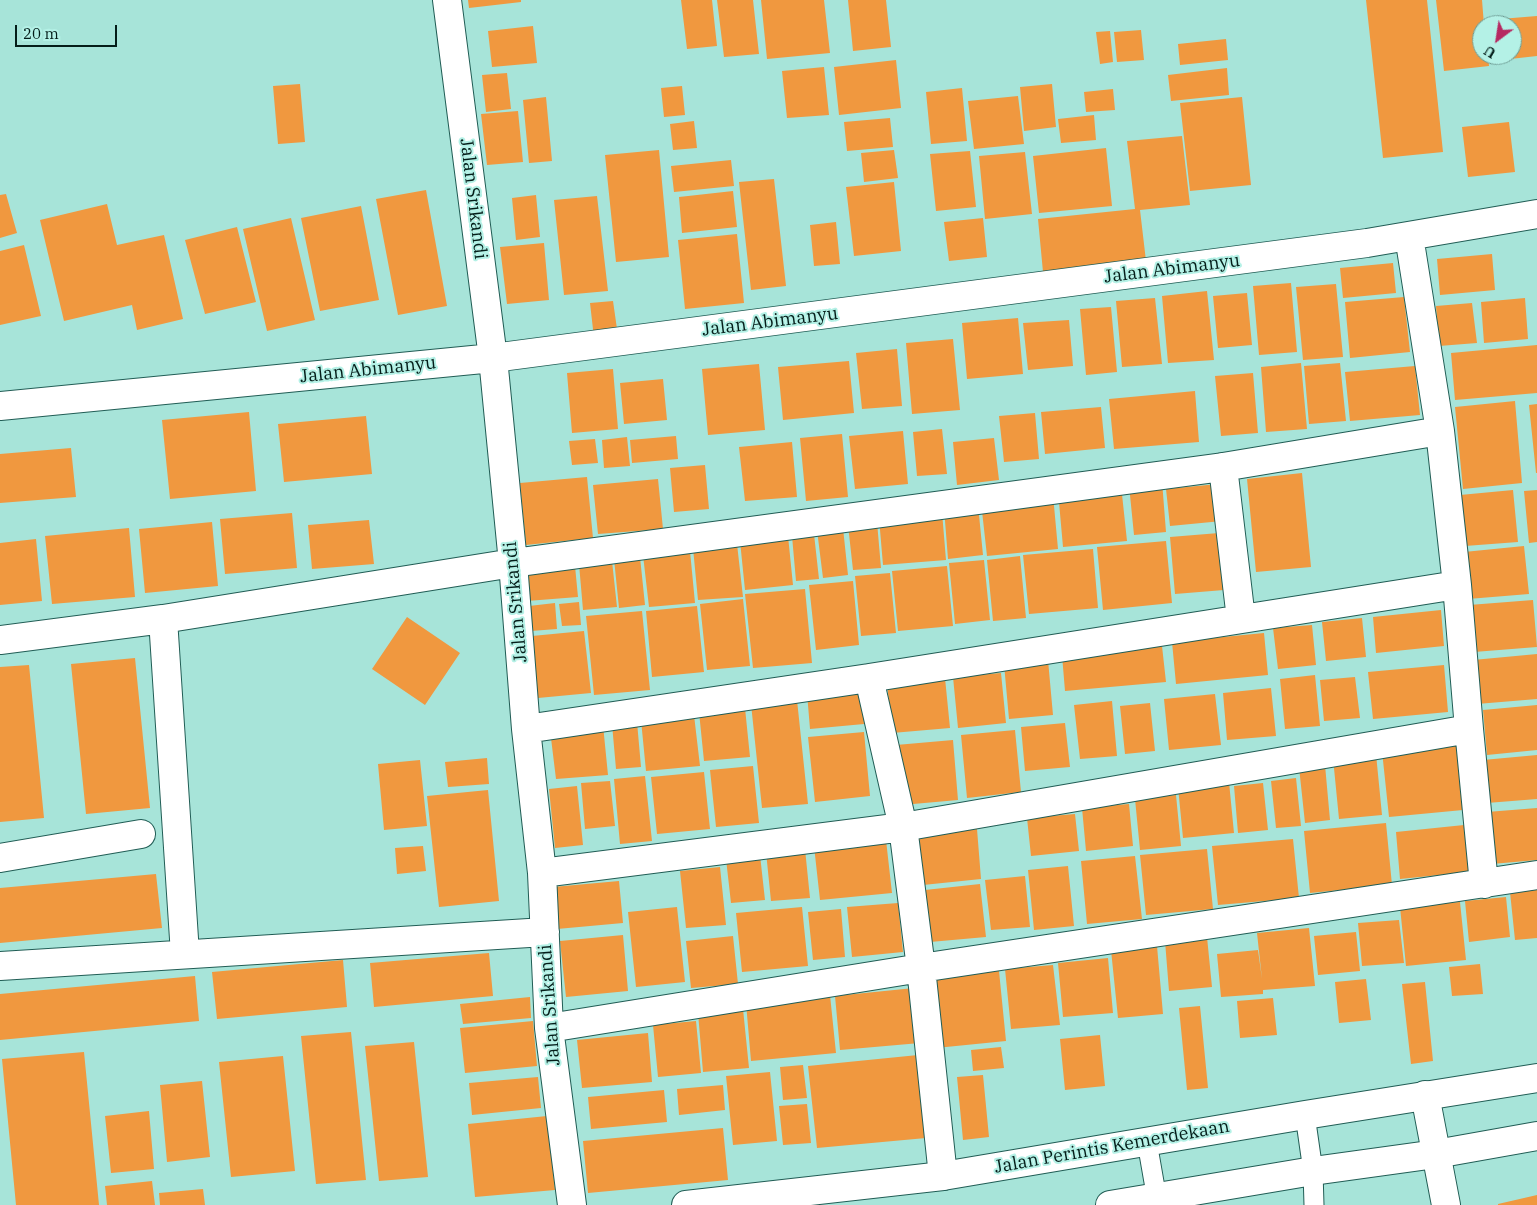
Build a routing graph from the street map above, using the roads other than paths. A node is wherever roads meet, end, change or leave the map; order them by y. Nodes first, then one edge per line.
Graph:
1 (447, 0) edge
2 (1537, 214) edge
3 (1409, 236) junction
4 (493, 358) junction
5 (0, 406) edge
6 (1440, 431) junction
7 (1223, 467) junction
8 (513, 563) junction
9 (1457, 585) junction
10 (163, 619) junction
11 (1241, 619) junction
12 (0, 640) edge
13 (869, 678) junction
14 (1469, 728) junction
15 (526, 729) junction
16 (902, 827) junction
17 (141, 834) dead end
18 (0, 858) edge
19 (542, 873) junction
20 (1537, 875) edge
21 (1484, 884) junction
22 (545, 932) junction
23 (184, 954) junction
24 (0, 966) edge
25 (921, 968) junction
26 (549, 1028) junction
27 (1537, 1078) edge
28 (1425, 1095) junction
29 (1305, 1115) junction
30 (1537, 1136) edge
31 (1147, 1142) junction
32 (1436, 1154) junction
33 (1313, 1172) junction
34 (943, 1176) junction
35 (1157, 1201) edge
36 (572, 1205) edge
37 (686, 1205) edge
38 (1110, 1205) edge
39 (1314, 1205) edge
40 (1446, 1205) edge

1 - 4 street, Jalan Srikandi
2 - 3 street, Jalan Abimanyu
3 - 4 street, Jalan Abimanyu
3 - 6 street
4 - 5 street, Jalan Abimanyu
4 - 8 street, Jalan Srikandi
6 - 7 street
6 - 9 street
7 - 8 street
7 - 11 street
8 - 10 street
8 - 15 street, Jalan Srikandi
9 - 11 street
9 - 14 street
10 - 12 street
10 - 23 street
11 - 13 street
13 - 15 street
13 - 16 street
14 - 16 street
14 - 21 street
15 - 19 street, Jalan Srikandi
16 - 19 street
16 - 25 street
17 - 18 street
19 - 22 street, Jalan Srikandi
20 - 21 street
21 - 25 street
22 - 23 street
22 - 26 street, Jalan Srikandi
23 - 24 street
25 - 26 street
25 - 34 street
26 - 36 street, Jalan Srikandi
27 - 28 street, Jalan Perintis Kemerdekaan
28 - 29 street, Jalan Perintis Kemerdekaan
28 - 32 street
29 - 31 street, Jalan Perintis Kemerdekaan
29 - 33 lane
30 - 32 street
31 - 34 street, Jalan Perintis Kemerdekaan
31 - 35 lane
32 - 33 street
32 - 40 street
33 - 35 street
33 - 39 lane
34 - 37 street, Jalan Perintis Kemerdekaan
35 - 38 street

